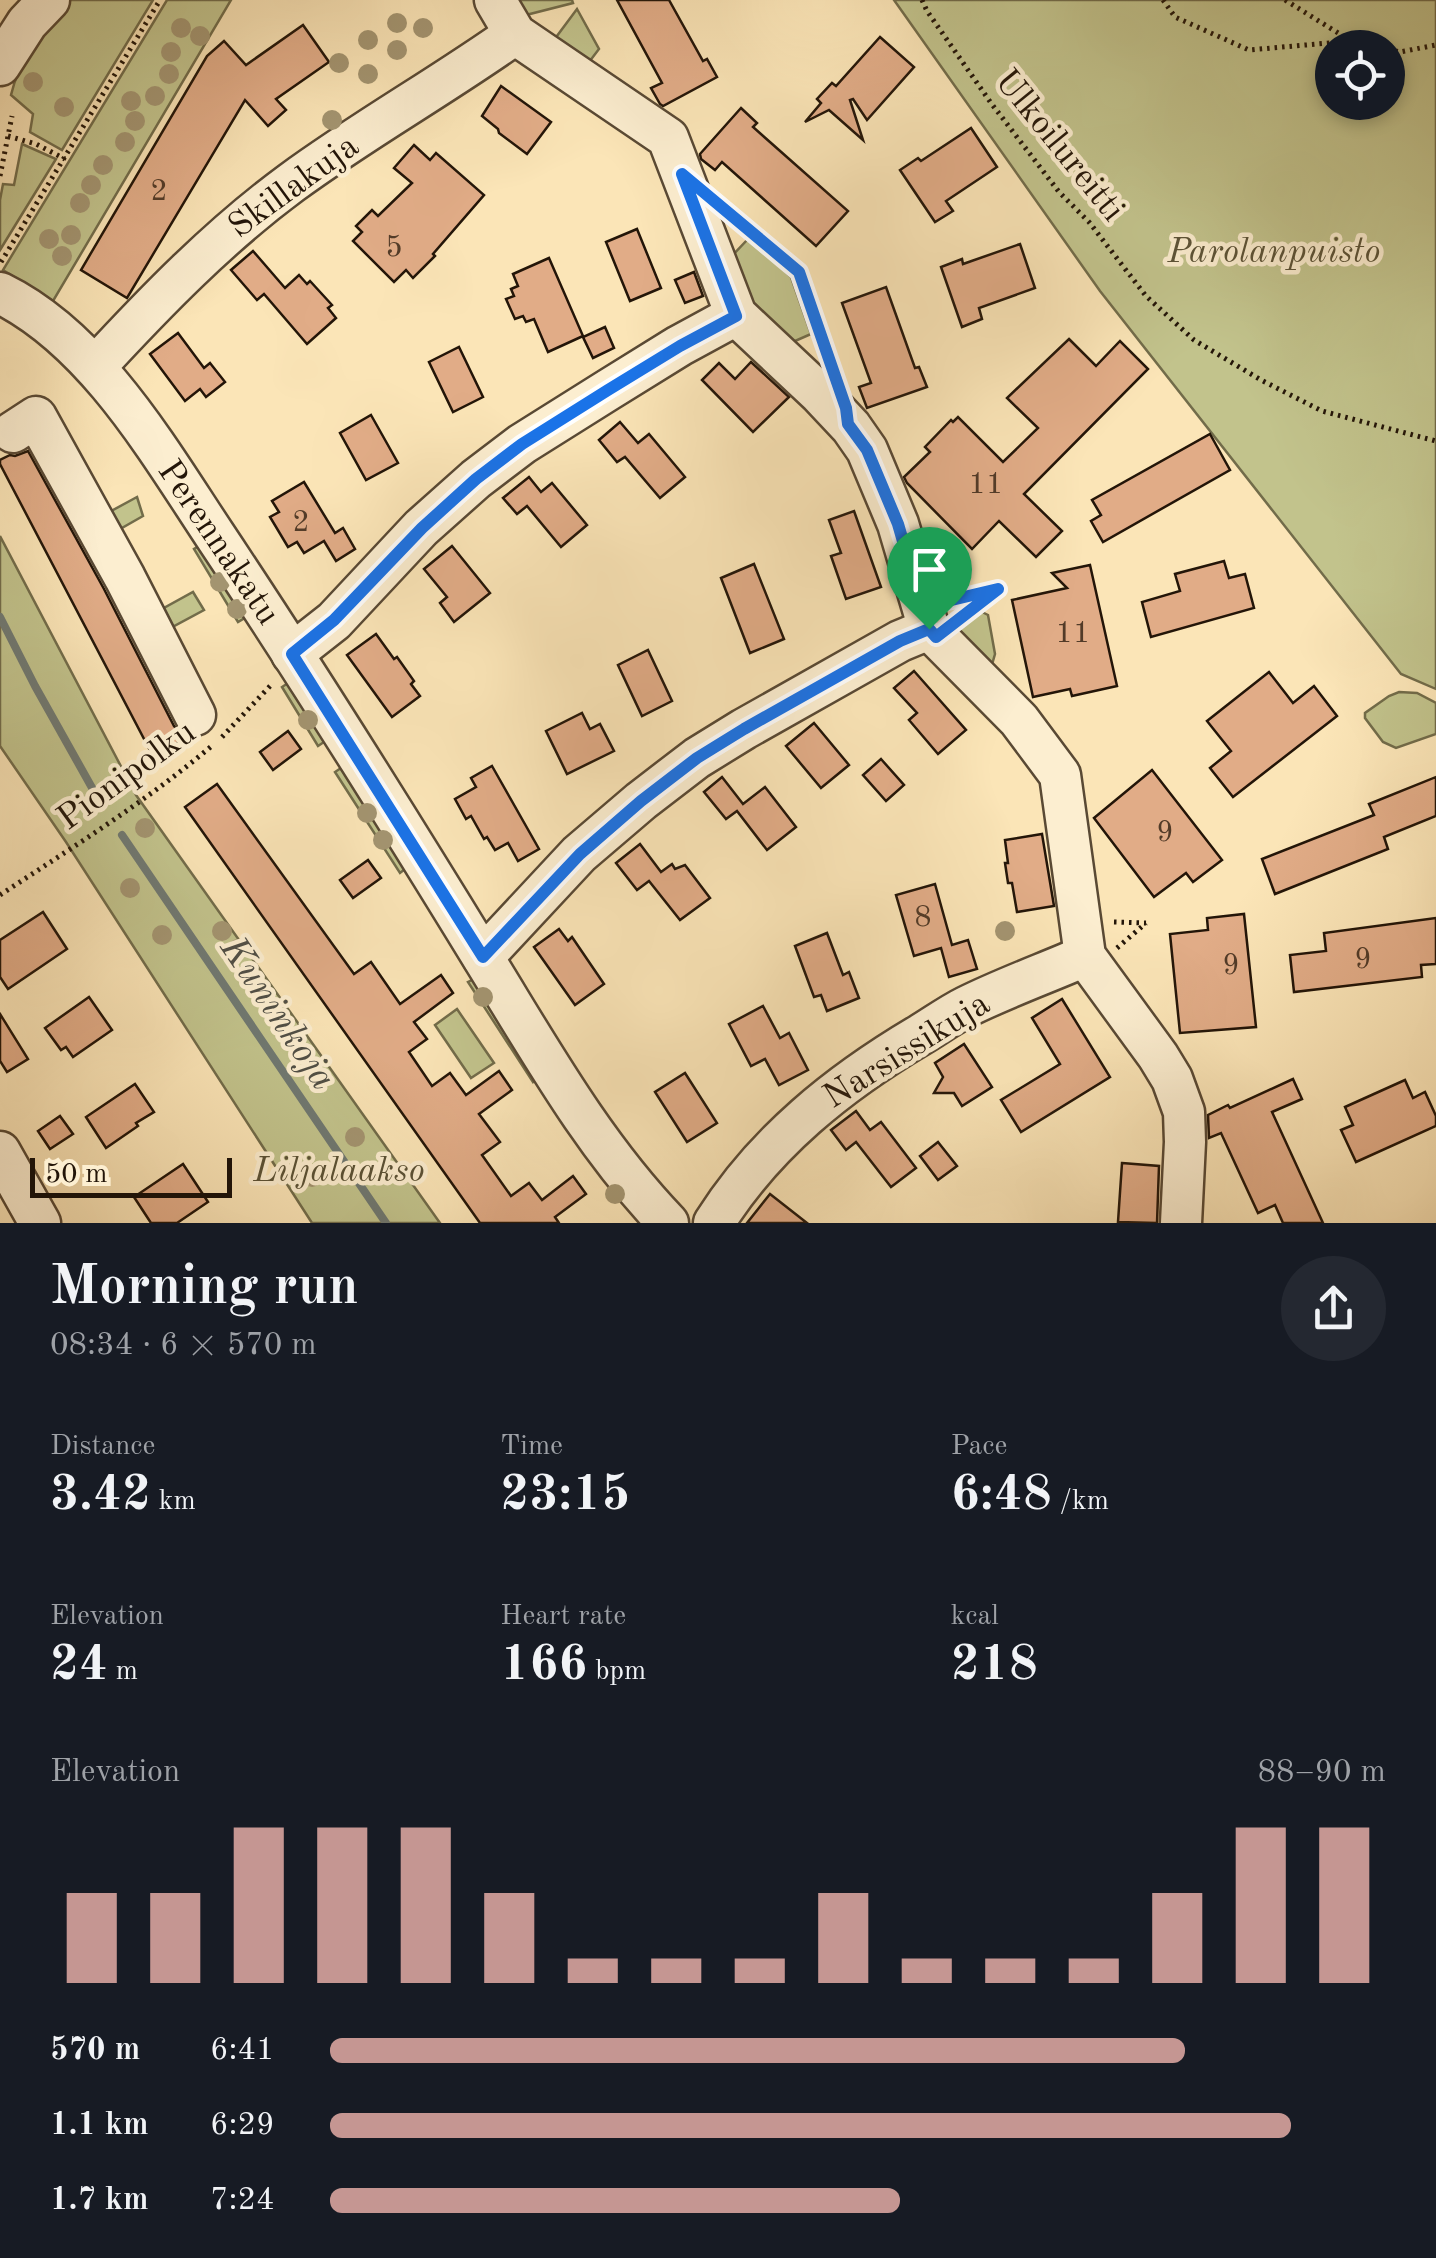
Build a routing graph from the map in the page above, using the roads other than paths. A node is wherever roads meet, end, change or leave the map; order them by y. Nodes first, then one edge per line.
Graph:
1 (49, 0) edge
2 (495, 0) edge
3 (515, 34) junction
4 (0, 66) edge
5 (0, 293) edge
6 (736, 316) junction
7 (95, 367) junction
8 (13, 432) dead end
9 (929, 624) junction
10 (282, 669) junction
11 (195, 716) dead end
12 (1085, 956) junction
13 (483, 957) junction
14 (0, 1152) edge
15 (40, 1223) edge
16 (668, 1223) edge
17 (714, 1223) edge
18 (1181, 1223) edge

1 - 4 street
2 - 3 street
3 - 6 street
3 - 7 street, Skillakuja
5 - 7 street, Perennakatu
6 - 9 street
6 - 10 street
7 - 10 street, Perennakatu
8 - 11 street
9 - 12 street
9 - 13 street
10 - 13 street, Perennakatu
12 - 17 street, Narsissikuja
12 - 18 street
13 - 16 street, Perennakatu
14 - 15 street

